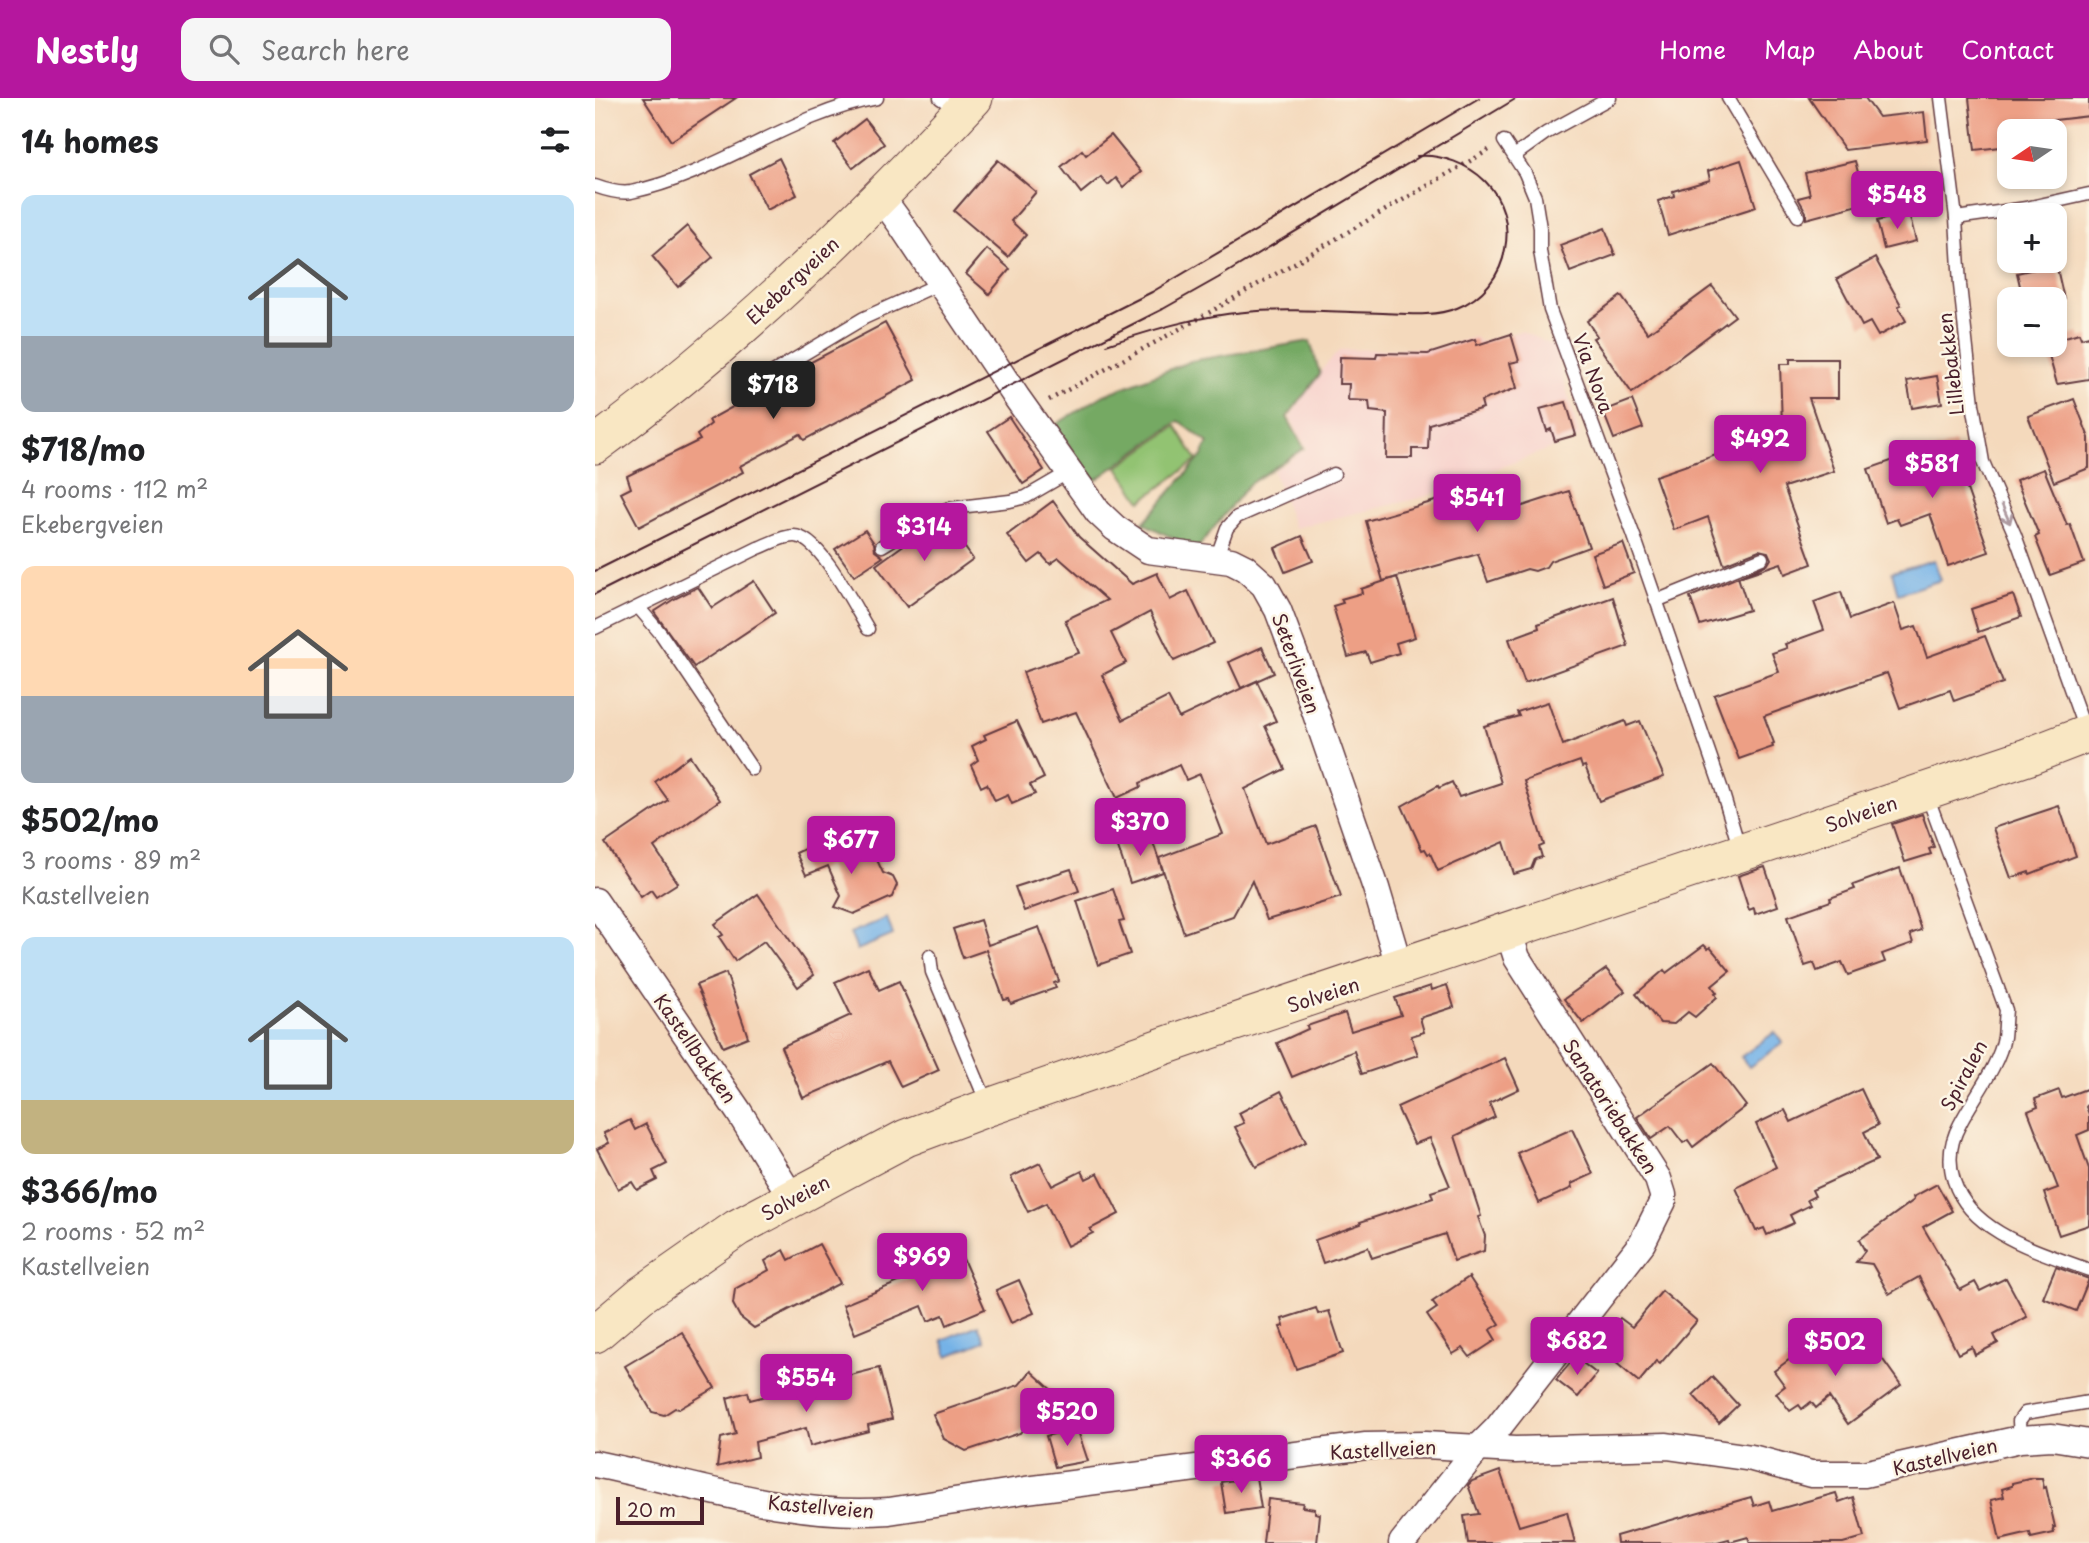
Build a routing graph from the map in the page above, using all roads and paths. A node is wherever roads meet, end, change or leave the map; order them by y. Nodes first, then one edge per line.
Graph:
1 (877, 98) edge
2 (1610, 98) edge
3 (1728, 98) edge
4 (1941, 98) edge
5 (958, 103) edge
6 (1504, 141) joint
7 (1514, 156) junction
8 (595, 186) edge
9 (2089, 194) edge
10 (881, 197) junction
11 (1798, 216) dead end
12 (1956, 218) junction
13 (941, 283) junction
14 (760, 380) dead end
15 (1026, 412) junction
16 (595, 446) edge
17 (1069, 472) junction
18 (1334, 474) dead end
19 (882, 546) dead end
20 (1762, 558) dead end
21 (1216, 560) junction
22 (1656, 601) junction
23 (639, 608) junction
24 (595, 628) edge
25 (868, 629) dead end
26 (2088, 733) edge
27 (752, 769) dead end
28 (1926, 790) junction
29 (1741, 854) junction
30 (595, 901) edge
31 (1508, 930) junction
32 (930, 956) dead end
33 (1400, 969) junction
34 (989, 1107) junction
35 (792, 1198) junction
36 (2089, 1269) edge
37 (595, 1333) edge
38 (2089, 1402) edge
39 (2020, 1439) junction
40 (2089, 1443) edge
41 (1479, 1447) junction
42 (595, 1464) edge
43 (1402, 1543) edge

1 - 8 lane
2 - 7 lane
3 - 11 lane
4 - 12 lane, Lillebakken
5 - 10 street, Ekebergveien
6 - 7 lane, Via Nova
6 - 15 path
7 - 22 lane, Via Nova
9 - 12 lane
10 - 13 street, Seterliveien
10 - 16 street, Ekebergveien
12 -> 26 lane, Lillebakken
13 - 14 lane
13 - 15 street, Seterliveien
15 - 17 street, Seterliveien
17 - 19 lane
17 - 21 street, Seterliveien
18 - 21 lane
20 - 22 lane
21 - 33 street, Seterliveien
22 - 29 lane, Via Nova
23 - 24 lane
23 - 25 lane
23 - 27 lane
26 - 28 street, Solveien
28 - 29 street, Solveien
28 - 36 lane, Spiralen
29 - 31 street, Solveien
30 - 35 street, Kastellbakken
31 - 33 street, Solveien
31 - 41 street, Sanatoriebakken
32 - 34 lane
33 - 34 street, Solveien
34 - 35 street, Solveien
35 - 37 street, Solveien
38 - 39 lane
39 - 40 street, Kastellveien
39 - 41 street, Kastellveien
41 - 42 street, Kastellveien
41 - 43 street, Sanatoriebakken

